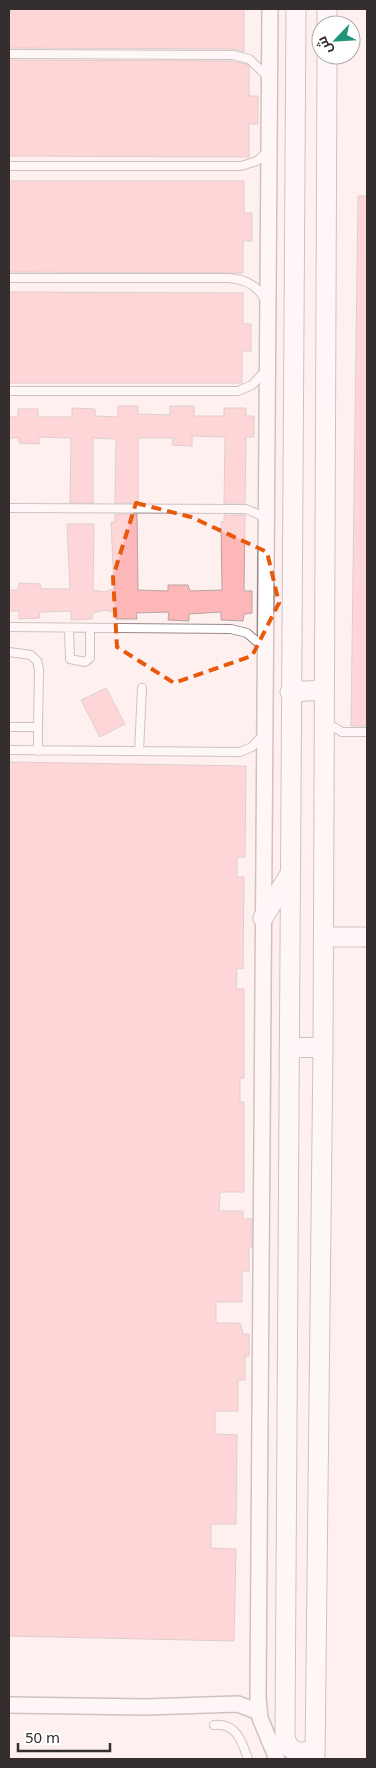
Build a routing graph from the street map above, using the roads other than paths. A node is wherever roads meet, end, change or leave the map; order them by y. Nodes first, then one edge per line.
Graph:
1 (270, 9) edge
2 (296, 9) edge
3 (9, 54) edge
4 (327, 65) edge
5 (270, 84) junction
6 (269, 149) junction
7 (9, 166) edge
8 (9, 278) edge
9 (268, 305) junction
10 (267, 366) junction
11 (9, 391) edge
12 (9, 508) edge
13 (267, 518) junction
14 (9, 627) edge
15 (69, 628) junction
16 (90, 628) junction
17 (264, 649) junction
18 (9, 652) edge
19 (142, 688) dead end
20 (324, 690) junction
21 (290, 692) junction
22 (324, 720) junction
23 (9, 727) edge
24 (38, 727) junction
25 (265, 731) junction
26 (367, 732) edge
27 (9, 750) edge
28 (38, 750) junction
29 (138, 751) junction
30 (289, 876) junction
31 (264, 918) junction
32 (324, 937) junction
33 (367, 937) edge
34 (323, 1047) junction
35 (289, 1048) junction
36 (9, 1705) edge
37 (259, 1712) junction
38 (214, 1725) dead end
39 (315, 1753) edge
40 (248, 1759) edge
41 (276, 1759) edge

1 - 5 street
2 - 21 street
3 - 5 lane
4 - 20 street
5 - 6 street
6 - 7 lane
6 - 9 street
8 - 9 lane
9 - 10 street
10 - 11 lane
10 - 13 street
12 - 13 lane
13 - 17 street
14 - 15 lane
15 - 16 lane
15 - 16 lane
16 - 17 lane
17 - 25 street
18 - 24 lane
19 - 29 lane
20 - 21 street
20 - 22 street
21 - 30 street
22 - 26 lane
22 - 32 street
23 - 24 lane
24 - 28 lane
25 - 29 lane
25 - 31 street
27 - 28 lane
28 - 29 lane
30 - 31 street
30 - 35 street
31 - 37 street
32 - 33 street
32 - 34 street
34 - 35 street
34 - 39 street
35 - 39 street
36 - 37 street
37 - 41 street
38 - 40 lane

